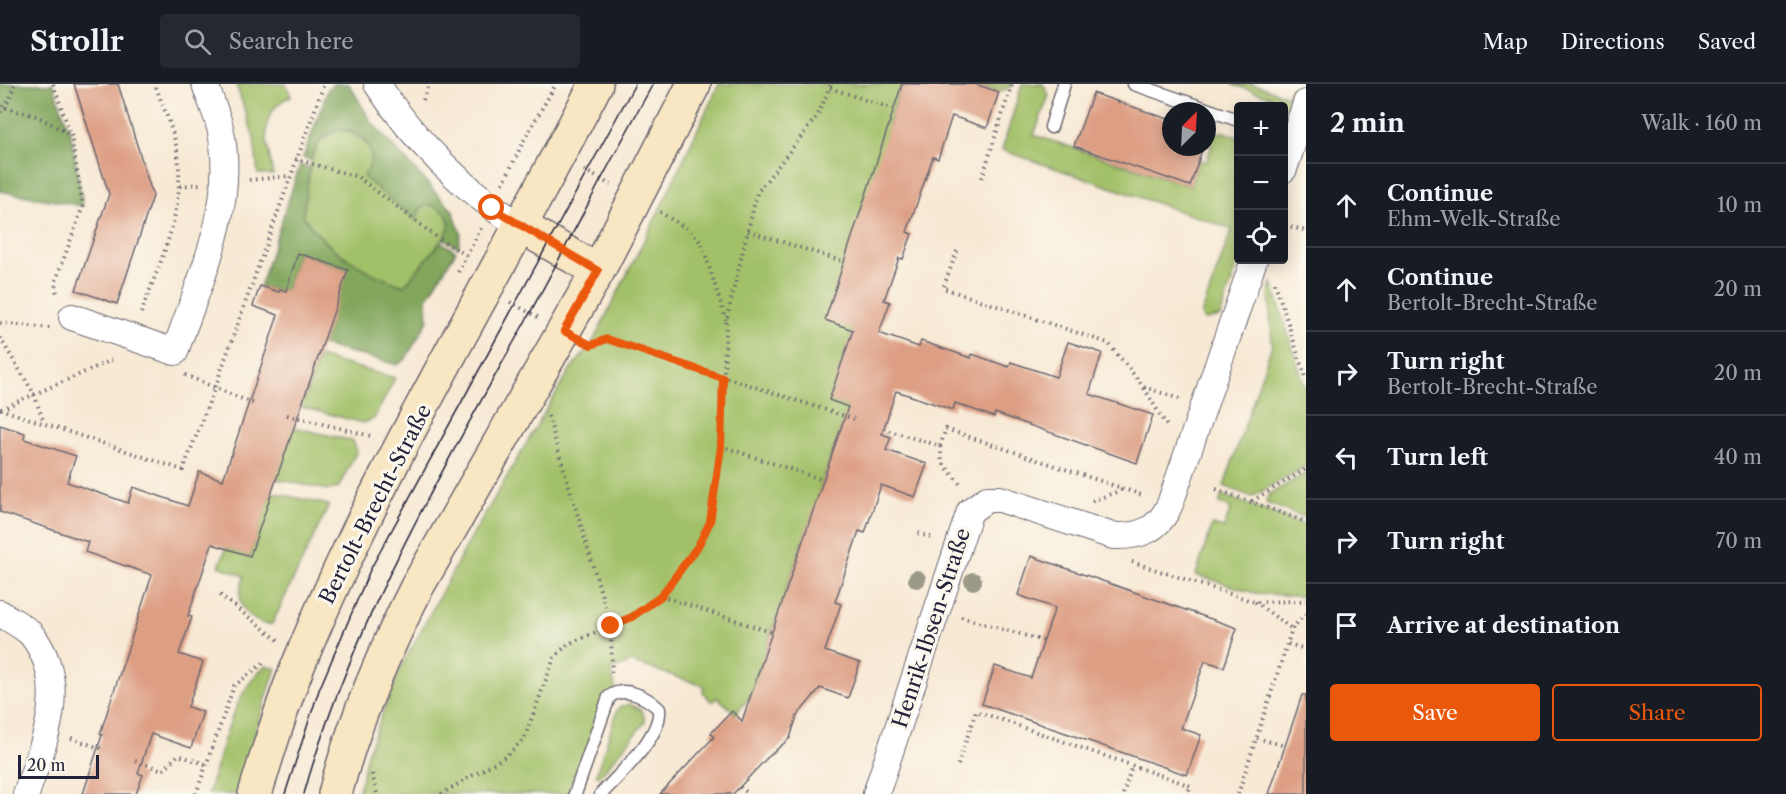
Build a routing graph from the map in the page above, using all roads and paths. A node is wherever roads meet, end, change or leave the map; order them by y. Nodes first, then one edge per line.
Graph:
1 (14, 84) edge
2 (53, 84) edge
3 (155, 84) edge
4 (205, 84) edge
5 (429, 84) edge
6 (596, 84) edge
7 (694, 84) edge
8 (1012, 84) edge
9 (1064, 84) edge
10 (1134, 84) edge
11 (379, 86) edge
12 (831, 86) edge
13 (423, 100) dead end
14 (1306, 103) edge
15 (1, 109) edge
16 (893, 109) dead end
17 (1234, 118) edge
18 (1051, 127) dead end
19 (71, 135) junction
20 (1288, 137) edge
21 (525, 138) dead end
22 (557, 155) junction
23 (296, 159) dead end
24 (982, 178) dead end
25 (648, 205) junction
26 (519, 225) junction
27 (1288, 226) edge
28 (748, 231) junction
29 (1306, 231) edge
30 (957, 251) dead end
31 (466, 255) dead end
32 (845, 262) dead end
33 (1253, 264) edge
34 (598, 271) junction
35 (456, 274) dead end
36 (1273, 277) dead end
37 (486, 289) junction
38 (72, 317) junction
39 (726, 321) junction
40 (0, 323) edge
41 (0, 338) edge
42 (132, 338) junction
43 (578, 338) junction
44 (175, 371) dead end
45 (723, 378) junction
46 (1306, 379) edge
47 (1144, 387) junction
48 (33, 392) junction
49 (257, 405) dead end
50 (1203, 407) junction
51 (0, 409) edge
52 (546, 410) dead end
53 (286, 415) dead end
54 (854, 419) dead end
55 (44, 422) dead end
56 (883, 429) dead end
57 (371, 436) dead end
58 (940, 446) junction
59 (721, 447) junction
60 (1186, 458) junction
61 (942, 462) dead end
62 (1306, 469) edge
63 (823, 480) dead end
64 (1216, 489) dead end
65 (1252, 501) junction
66 (1170, 504) junction
67 (1306, 522) edge
68 (1131, 561) dead end
69 (220, 594) dead end
70 (661, 596) junction
71 (1306, 601) edge
72 (1255, 602) junction
73 (938, 609) junction
74 (0, 613) edge
75 (1306, 613) edge
76 (611, 626) junction
77 (1292, 629) junction
78 (771, 632) dead end
79 (1044, 641) dead end
80 (1288, 644) junction
81 (286, 646) dead end
82 (1306, 650) edge
83 (268, 659) dead end
84 (616, 692) junction
85 (48, 730) junction
86 (1257, 738) junction
87 (1285, 746) dead end
88 (105, 750) dead end
89 (135, 760) dead end
90 (208, 765) junction
91 (958, 765) dead end
92 (1132, 766) junction
93 (740, 787) dead end
94 (26, 794) edge
95 (196, 794) edge
96 (255, 794) edge
97 (335, 794) edge
98 (441, 794) edge
99 (575, 794) edge
100 (601, 794) edge
101 (749, 794) edge
102 (876, 794) edge
103 (1123, 794) edge
104 (1187, 794) edge
105 (1238, 794) edge

1 - 15 path
2 - 19 path
3 - 42 path
4 - 42 street
5 - 13 path
6 - 22 main road, Bertolt-Brecht-Straße
7 - 25 main road
8 - 24 path
9 - 18 lane
10 - 17 lane
11 - 26 street
12 - 16 path
12 - 28 path
14 - 20 street
15 - 19 path
19 - 38 path
21 - 22 path
22 - 25 path
22 - 26 main road, Bertolt-Brecht-Straße
23 - 31 path
25 - 34 main road
25 - 39 path
26 - 34 main road
26 - 37 main road, Bertolt-Brecht-Straße
27 - 29 path
28 - 32 path
28 - 39 path
30 - 47 path
33 - 50 street, Henrik-Ibsen-Straße
34 - 43 main road
35 - 37 path
36 - 46 path
37 - 43 path
37 - 96 main road, Bertolt-Brecht-Straße
38 - 40 path
38 - 42 street
39 - 45 path
41 - 48 path
42 - 48 path
43 - 45 path
43 - 97 main road
44 - 49 path
45 - 54 path
45 - 59 path
47 - 50 path
47 - 60 path
48 - 51 path
48 - 55 path
50 - 60 street, Henrik-Ibsen-Straße
52 - 76 path
53 - 57 path
56 - 58 path
58 - 61 path
58 - 66 path
59 - 63 path
59 - 70 path
60 - 66 street, Henrik-Ibsen-Straße
62 - 65 path
64 - 65 path
65 - 67 path
66 - 73 street, Henrik-Ibsen-Straße
68 - 72 path
69 - 81 path
70 - 76 path
70 - 78 path
71 - 72 path
72 - 77 path
73 - 79 path
73 - 102 street, Henrik-Ibsen-Straße
74 - 85 street
75 - 77 path
76 - 84 path
76 - 98 path
77 - 80 path
80 - 82 path
80 - 86 path
83 - 90 path
84 - 99 lane
84 - 100 lane
85 - 88 path
85 - 94 street
86 - 87 path
86 - 105 path
89 - 90 path
90 - 95 path
91 - 92 path
92 - 103 path
92 - 104 path
93 - 101 path

